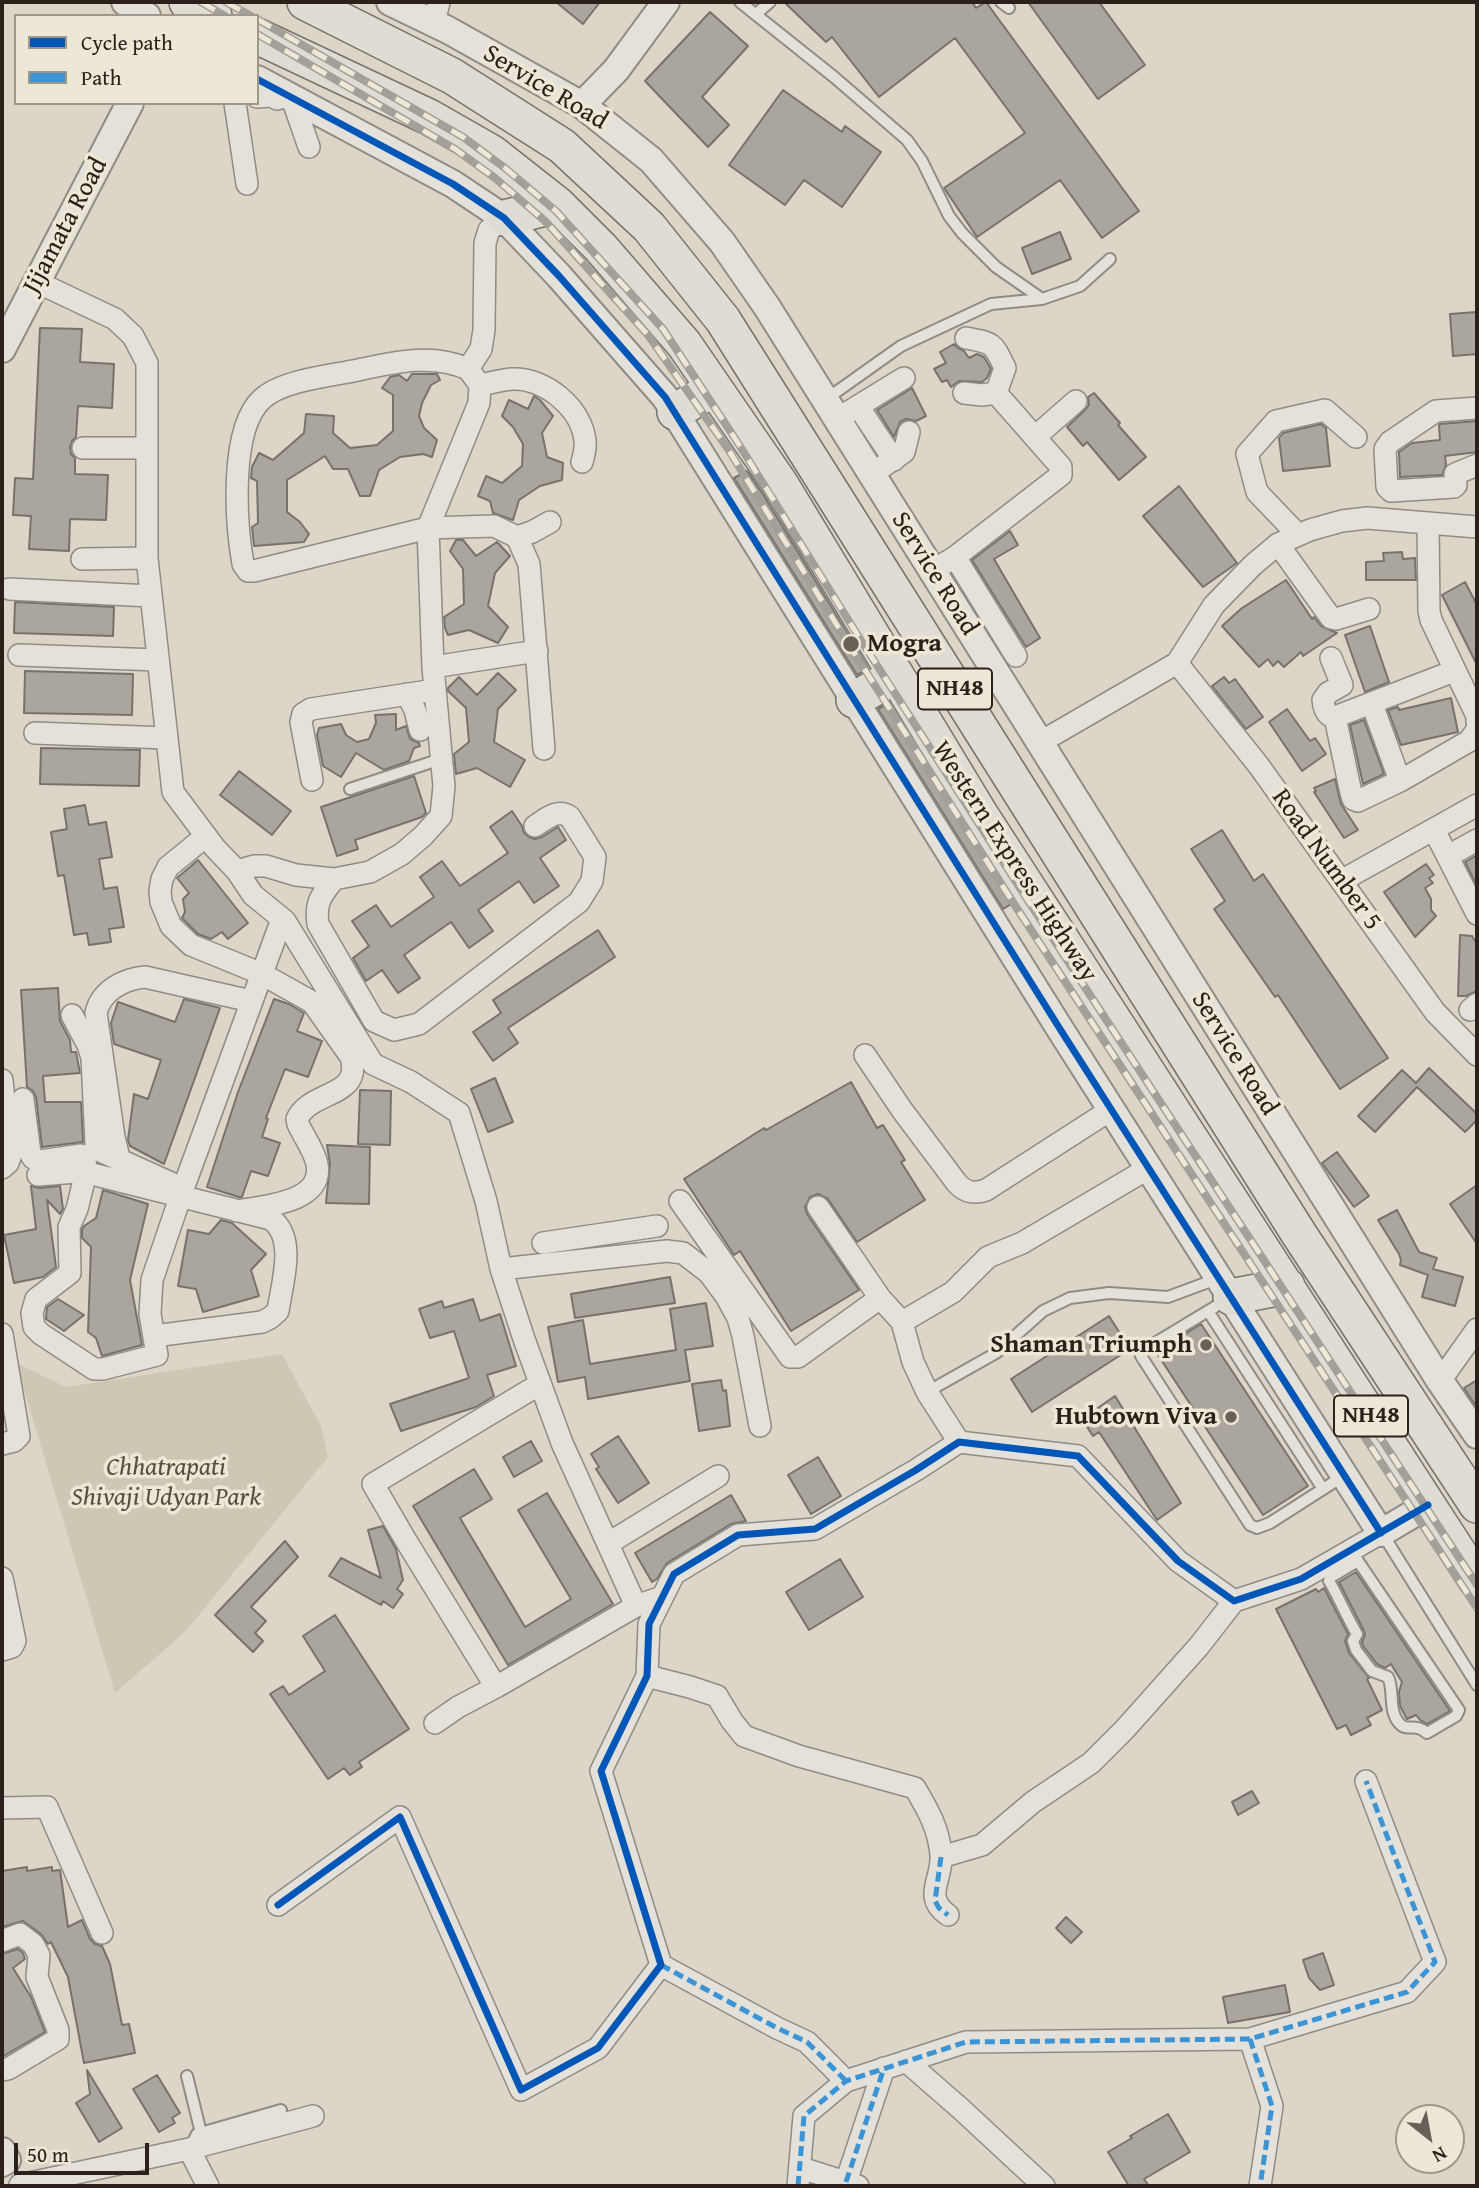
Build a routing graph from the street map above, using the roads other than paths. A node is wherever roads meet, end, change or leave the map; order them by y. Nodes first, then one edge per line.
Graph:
1 (125, 2) edge
2 (305, 2) edge
3 (390, 2) edge
4 (666, 2) edge
5 (740, 2) edge
6 (770, 2) edge
7 (437, 13) edge
8 (756, 13) junction
9 (144, 14) edge
10 (259, 37) edge
11 (271, 92) edge
12 (129, 105) edge
13 (235, 105) edge
14 (582, 105) junction
15 (287, 127) dead end
16 (309, 147) dead end
17 (247, 184) dead end
18 (558, 205) junction
19 (504, 218) junction
20 (1110, 259) dead end
21 (37, 282) junction
22 (1042, 299) junction
23 (5, 332) edge
24 (966, 338) dead end
25 (474, 377) junction
26 (904, 378) dead end
27 (715, 388) junction
28 (964, 393) dead end
29 (996, 393) junction
30 (1076, 401) dead end
31 (840, 408) junction
32 (1477, 408) edge
33 (674, 412) junction
34 (909, 432) dead end
35 (1035, 437) junction
36 (1356, 438) dead end
37 (83, 448) dead end
38 (147, 448) junction
39 (582, 462) dead end
40 (1477, 465) edge
41 (882, 467) junction
42 (1408, 490) junction
43 (550, 522) dead end
44 (1418, 522) junction
45 (1477, 527) edge
46 (428, 528) junction
47 (1298, 536) junction
48 (517, 537) junction
49 (1278, 544) junction
50 (955, 556) junction
51 (147, 558) junction
52 (82, 559) dead end
53 (932, 571) junction
54 (9, 589) dead end
55 (151, 596) junction
56 (1369, 609) dead end
57 (537, 651) junction
58 (19, 655) dead end
59 (1016, 656) dead end
60 (1331, 658) dead end
61 (158, 660) junction
62 (1177, 663) junction
63 (433, 667) junction
64 (1454, 671) junction
65 (896, 676) junction
66 (435, 690) junction
67 (407, 694) junction
68 (854, 700) junction
69 (1372, 704) junction
70 (1335, 718) junction
71 (1477, 722) edge
72 (419, 730) dead end
73 (1477, 730) edge
74 (35, 733) dead end
75 (166, 738) junction
76 (1039, 743) junction
77 (544, 749) dead end
78 (441, 759) junction
79 (312, 780) dead end
80 (1400, 781) junction
81 (351, 789) dead end
82 (1477, 806) edge
83 (535, 826) dead end
84 (1434, 830) junction
85 (206, 836) junction
86 (1477, 840) edge
87 (1448, 856) junction
88 (237, 871) junction
89 (334, 878) junction
90 (1341, 881) junction
91 (1477, 914) edge
92 (282, 919) junction
93 (262, 974) junction
94 (251, 1001) junction
95 (72, 1015) dead end
96 (865, 1055) dead end
97 (1477, 1055) edge
98 (2, 1080) edge
99 (23, 1099) dead end
100 (1112, 1109) junction
101 (120, 1162) junction
102 (2, 1168) edge
103 (1149, 1168) junction
104 (86, 1172) junction
105 (38, 1175) dead end
106 (181, 1193) junction
107 (680, 1201) dead end
108 (818, 1207) dead end
109 (237, 1211) junction
110 (657, 1226) dead end
111 (602, 1234) junction
112 (543, 1243) dead end
113 (606, 1258) junction
114 (501, 1269) junction
115 (1287, 1286) junction
116 (1219, 1295) junction
117 (880, 1298) junction
118 (902, 1322) junction
119 (1477, 1329) edge
120 (2, 1334) edge
121 (154, 1336) junction
122 (4, 1363) edge
123 (1440, 1381) junction
124 (540, 1384) junction
125 (927, 1392) junction
126 (760, 1426) dead end
127 (1477, 1434) edge
128 (959, 1442) junction
129 (8, 1450) edge
130 (718, 1476) dead end
131 (1334, 1482) junction
132 (1428, 1505) junction
133 (1477, 1505) edge
134 (1381, 1532) junction
135 (609, 1543) junction
136 (1355, 1555) junction
137 (2, 1578) edge
138 (1477, 1581) edge
139 (662, 1597) junction
140 (1234, 1601) junction
141 (636, 1606) junction
142 (2, 1650) edge
143 (647, 1676) junction
144 (1477, 1685) edge
145 (496, 1687) junction
146 (435, 1723) dead end
147 (1366, 1781) dead end
148 (2, 1808) edge
149 (942, 1857) junction
150 (278, 1905) dead end
151 (948, 1915) dead end
152 (102, 1933) dead end
153 (2, 1941) edge
154 (661, 1965) junction
155 (1250, 2039) junction
156 (906, 2061) junction
157 (884, 2068) junction
158 (2, 2070) edge
159 (187, 2076) dead end
160 (846, 2081) junction
161 (281, 2110) dead end
162 (313, 2116) dead end
163 (195, 2141) junction
164 (3, 2158) edge
165 (799, 2177) edge
166 (852, 2184) edge
167 (21, 2185) edge
168 (208, 2186) edge
169 (1045, 2186) edge
170 (1260, 2186) edge

1 - 9 street
2 - 133 highway, Western Express Highway / NH48
3 - 7 street, Service Road
4 - 14 street
5 - 8 lane
6 - 8 lane
7 - 14 street, Service Road
8 - 22 lane
10 - 18 highway, Western Express Highway / NH48
11 - 15 street
11 - 16 street
11 - 19 street
12 - 21 street, Jijamata Road
13 - 17 street
14 - 31 street, Service Road
18 - 19 highway
18 - 27 highway, Western Express Highway / NH48
19 - 25 street
19 - 33 street
20 - 22 lane
21 - 23 street, Jijamata Road
21 - 38 street
22 - 31 lane
24 - 29 street
25 - 39 street
25 - 46 street
25 - 46 street
26 - 31 street
27 - 33 highway
27 - 65 highway, Western Express Highway / NH48
28 - 29 street
29 - 35 street
30 - 35 street
31 - 41 street, Service Road
32 - 42 street
33 - 68 street
34 - 41 street
35 - 50 street
36 - 47 street
37 - 38 street
38 - 51 street
40 - 42 street
41 - 53 street, Service Road
42 - 44 street
43 - 48 street
44 - 45 street
44 - 47 street
44 - 64 street
46 - 48 street
46 - 63 street
47 - 49 street
48 - 57 street
49 - 56 street
49 - 62 street
50 - 53 street
50 - 59 street
51 - 52 street
51 - 55 street
53 - 76 street, Service Road
54 - 55 street
55 - 61 street
57 - 63 street
57 - 77 street
58 - 61 street
60 - 70 street
61 - 75 street
62 - 76 street
62 - 90 street, Road Number 5
63 - 66 street
64 - 69 street
64 - 71 street
65 - 68 highway
65 - 115 highway, Western Express Highway / NH48
66 - 67 street
66 - 78 street
67 - 72 street
67 - 79 street
68 - 100 street
69 - 70 street
69 - 80 street
70 - 80 street
73 - 80 street
74 - 75 street
75 - 85 street
76 - 123 street, Service Road
78 - 81 lane
78 - 89 street
82 - 84 street
83 - 89 street
84 - 87 street
84 - 90 street
85 - 88 street
85 - 93 street
86 - 87 street
87 - 91 street
88 - 89 street
88 - 92 street
90 - 97 street, Road Number 5
92 - 93 street
92 - 114 street
93 - 94 street
93 - 109 street
94 - 101 street
94 - 106 street
95 - 101 street
96 - 100 street
98 - 102 street
99 - 104 street
100 - 103 street
101 - 106 street
103 - 116 street
103 - 118 street
104 - 105 street
104 - 106 street
104 - 121 street
106 - 109 street
106 - 121 street
107 - 117 street
108 - 117 street
109 - 121 street
110 - 111 street
111 - 112 street
111 - 113 street
113 - 114 street
113 - 126 street
114 - 124 street
115 - 116 highway
115 - 132 highway, Western Express Highway / NH48
116 - 125 lane
116 - 131 street
116 - 131 lane
117 - 118 street
118 - 125 street
119 - 123 street
120 - 122 street
122 - 129 street
123 - 127 street, Service Road
124 - 135 street
124 - 145 street
125 - 128 street
128 - 139 street
128 - 140 street
130 - 135 street
131 - 134 street
132 - 134 street
132 - 138 highway, Western Express Highway / NH48
134 - 136 street
134 - 144 lane
135 - 141 street
136 - 136 lane
136 - 140 street
137 - 142 street
139 - 141 street
139 - 143 street
140 - 149 street
141 - 145 street
143 - 149 street
143 - 154 street
145 - 146 street
147 - 155 street
148 - 152 street
149 - 151 street
150 - 154 street
153 - 158 street
154 - 160 street
155 - 156 street
155 - 170 street
156 - 157 street
156 - 169 street
157 - 160 street
157 - 166 street
159 - 163 lane
160 - 165 street
161 - 163 lane
162 - 163 street
163 - 167 street
163 - 168 street
164 - 167 street
165 - 166 street

